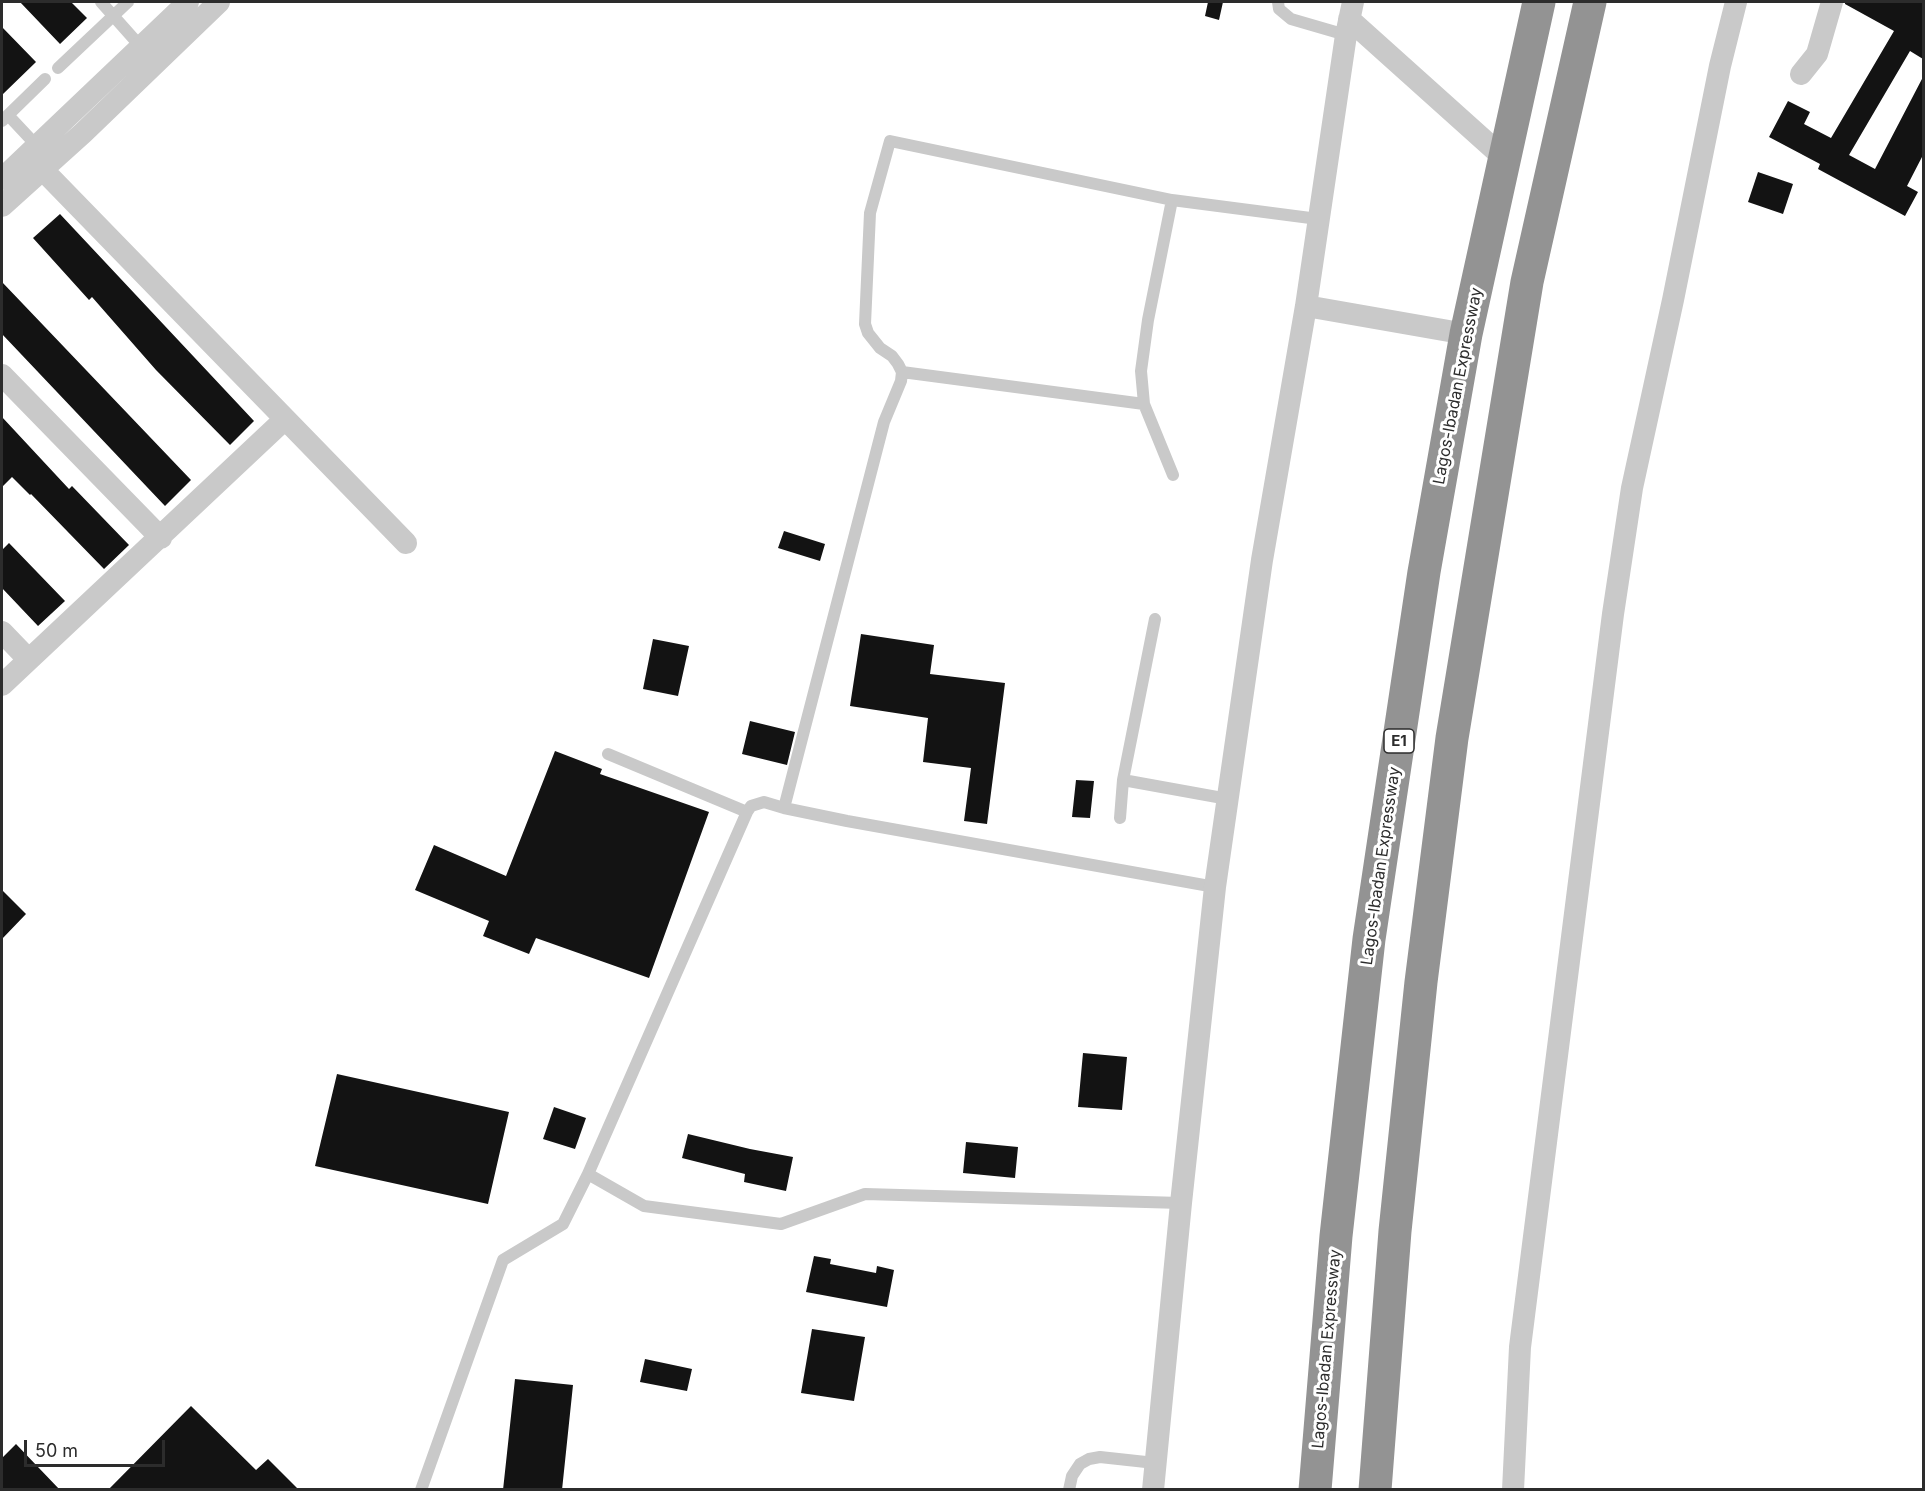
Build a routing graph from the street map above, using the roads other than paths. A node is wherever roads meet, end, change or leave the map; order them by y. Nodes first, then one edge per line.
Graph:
1 (101, 2) edge
2 (128, 2) edge
3 (188, 2) edge
4 (219, 2) edge
5 (1278, 2) edge
6 (1539, 2) edge
7 (1590, 2) edge
8 (1736, 2) edge
9 (1832, 2) edge
10 (114, 15) junction
11 (1349, 18) edge
12 (141, 47) junction
13 (58, 68) dead end
14 (1801, 74) dead end
15 (45, 79) dead end
16 (5, 118) edge
17 (75, 125) junction
18 (38, 146) junction
19 (1504, 159) junction
20 (43, 170) junction
21 (2, 179) edge
22 (1172, 200) junction
23 (2, 206) edge
24 (1318, 219) junction
25 (1306, 306) junction
26 (1466, 334) junction
27 (902, 372) junction
28 (2, 375) edge
29 (1144, 404) junction
30 (285, 419) junction
31 (1173, 475) dead end
32 (160, 538) junction
33 (406, 543) dead end
34 (1155, 619) dead end
35 (2, 632) edge
36 (28, 659) junction
37 (2, 685) edge
38 (608, 754) dead end
39 (1123, 780) junction
40 (1228, 799) junction
41 (784, 808) junction
42 (747, 812) junction
43 (1120, 818) dead end
44 (1215, 887) junction
45 (588, 1174) junction
46 (1181, 1203) junction
47 (1155, 1463) junction
48 (421, 1490) edge
49 (1069, 1490) edge
50 (1154, 1490) edge
51 (1316, 1490) edge
52 (1375, 1490) edge
53 (1513, 1490) edge

1 - 10 lane
2 - 10 lane
3 - 12 street
4 - 17 street
5 - 11 lane
6 - 19 highway, Lagos-Ibadan Expressway / E1
7 - 52 highway
8 - 53 street
9 - 14 street
10 - 12 lane
10 - 13 lane
11 - 19 street
11 - 24 street
12 - 17 street
15 - 16 lane
16 - 18 lane
17 - 18 street
17 - 20 street
18 - 21 street
19 - 26 highway, Lagos-Ibadan Expressway / E1
20 - 23 street
20 - 30 street
22 - 24 lane
22 - 27 lane
22 - 29 lane
24 - 25 street
25 - 26 street
25 - 40 street
26 - 51 highway, Lagos-Ibadan Expressway / E1
27 - 29 lane
27 - 41 lane
28 - 32 street
29 - 31 lane
30 - 32 street
30 - 33 street
32 - 36 street
34 - 39 lane
35 - 36 street
36 - 37 street
38 - 42 lane
39 - 40 lane
39 - 43 lane
40 - 44 street
41 - 42 lane
41 - 44 lane
42 - 45 lane
44 - 46 street
45 - 46 lane
45 - 48 lane
46 - 47 street
47 - 49 lane
47 - 50 street

